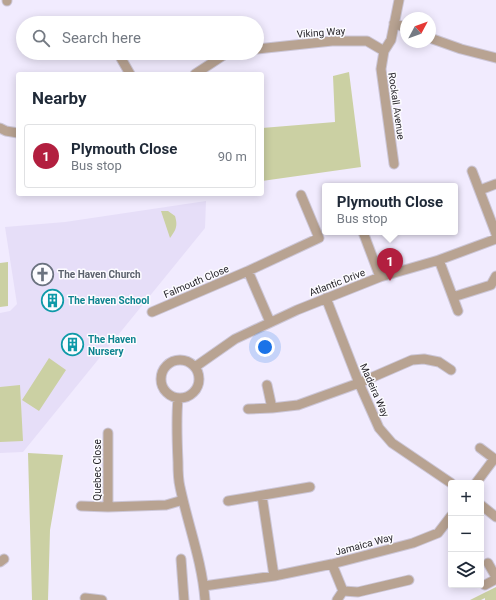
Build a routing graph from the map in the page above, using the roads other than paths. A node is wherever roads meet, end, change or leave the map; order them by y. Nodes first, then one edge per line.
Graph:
1 (399, 0) edge
2 (394, 23) junction
3 (400, 26) edge
4 (436, 40) edge
5 (264, 48) edge
6 (384, 51) junction
7 (496, 58) edge
8 (122, 60) edge
9 (216, 60) edge
10 (129, 72) edge
11 (197, 72) edge
12 (0, 128) edge
13 (16, 133) edge
14 (394, 164) dead end
15 (472, 171) dead end
16 (496, 184) edge
17 (480, 190) junction
18 (300, 196) dead end
19 (496, 234) edge
20 (365, 235) edge
21 (496, 239) edge
22 (439, 260) junction
23 (248, 271) junction
24 (496, 276) edge
25 (380, 277) junction
26 (453, 297) junction
27 (326, 298) junction
28 (458, 311) dead end
29 (152, 312) dead end
30 (270, 322) junction
31 (195, 367) junction
32 (451, 370) dead end
33 (359, 383) junction
34 (267, 385) dead end
35 (178, 398) junction
36 (272, 408) junction
37 (248, 409) dead end
38 (108, 433) dead end
39 (480, 448) dead end
40 (495, 459) edge
41 (478, 480) edge
42 (448, 481) edge
43 (310, 486) dead end
44 (262, 496) junction
45 (183, 500) junction
46 (228, 501) dead end
47 (81, 506) dead end
48 (484, 507) edge
49 (108, 508) junction
50 (496, 517) edge
51 (448, 520) edge
52 (181, 559) dead end
53 (488, 563) dead end
54 (332, 564) junction
55 (274, 576) junction
56 (496, 578) edge
57 (409, 580) dead end
58 (485, 585) dead end
59 (204, 586) junction
60 (343, 591) junction
61 (85, 598) dead end
62 (102, 600) edge
63 (184, 600) edge
64 (205, 600) edge
65 (337, 600) edge

1 - 2 street, Rockall Avenue
2 - 3 street
2 - 6 street, Rockall Avenue
4 - 7 street
5 - 6 street, Viking Way
6 - 14 street, Rockall Avenue
8 - 10 street
9 - 11 street
12 - 13 street
15 - 17 street
16 - 17 street
17 - 19 street
18 - 23 street, Falmouth Close
20 - 25 street
21 - 22 street, Atlantic Drive
22 - 25 street, Atlantic Drive
22 - 26 street
23 - 29 street, Falmouth Close
23 - 30 street
24 - 26 street
25 - 27 street, Atlantic Drive
26 - 28 street
27 - 30 street, Atlantic Drive
27 - 33 street, Madeira Way
30 - 31 street, Atlantic Drive
31 - 35 street
31 - 35 street
32 - 33 street
33 - 36 street
33 - 42 street, Madeira Way
34 - 36 street
35 - 45 street
36 - 37 street
38 - 49 street, Quebec Close
39 - 40 street
40 - 41 street
43 - 44 street
44 - 46 street
44 - 55 street
45 - 49 street, Quebec Close
45 - 59 street
47 - 49 street, Quebec Close
48 - 50 street
51 - 54 street, Jamaica Way
52 - 63 street
53 - 56 street
54 - 55 street, Jamaica Way
54 - 60 street
55 - 59 street, Jamaica Way
56 - 58 street
57 - 60 street
59 - 64 street
60 - 65 street
61 - 62 street

